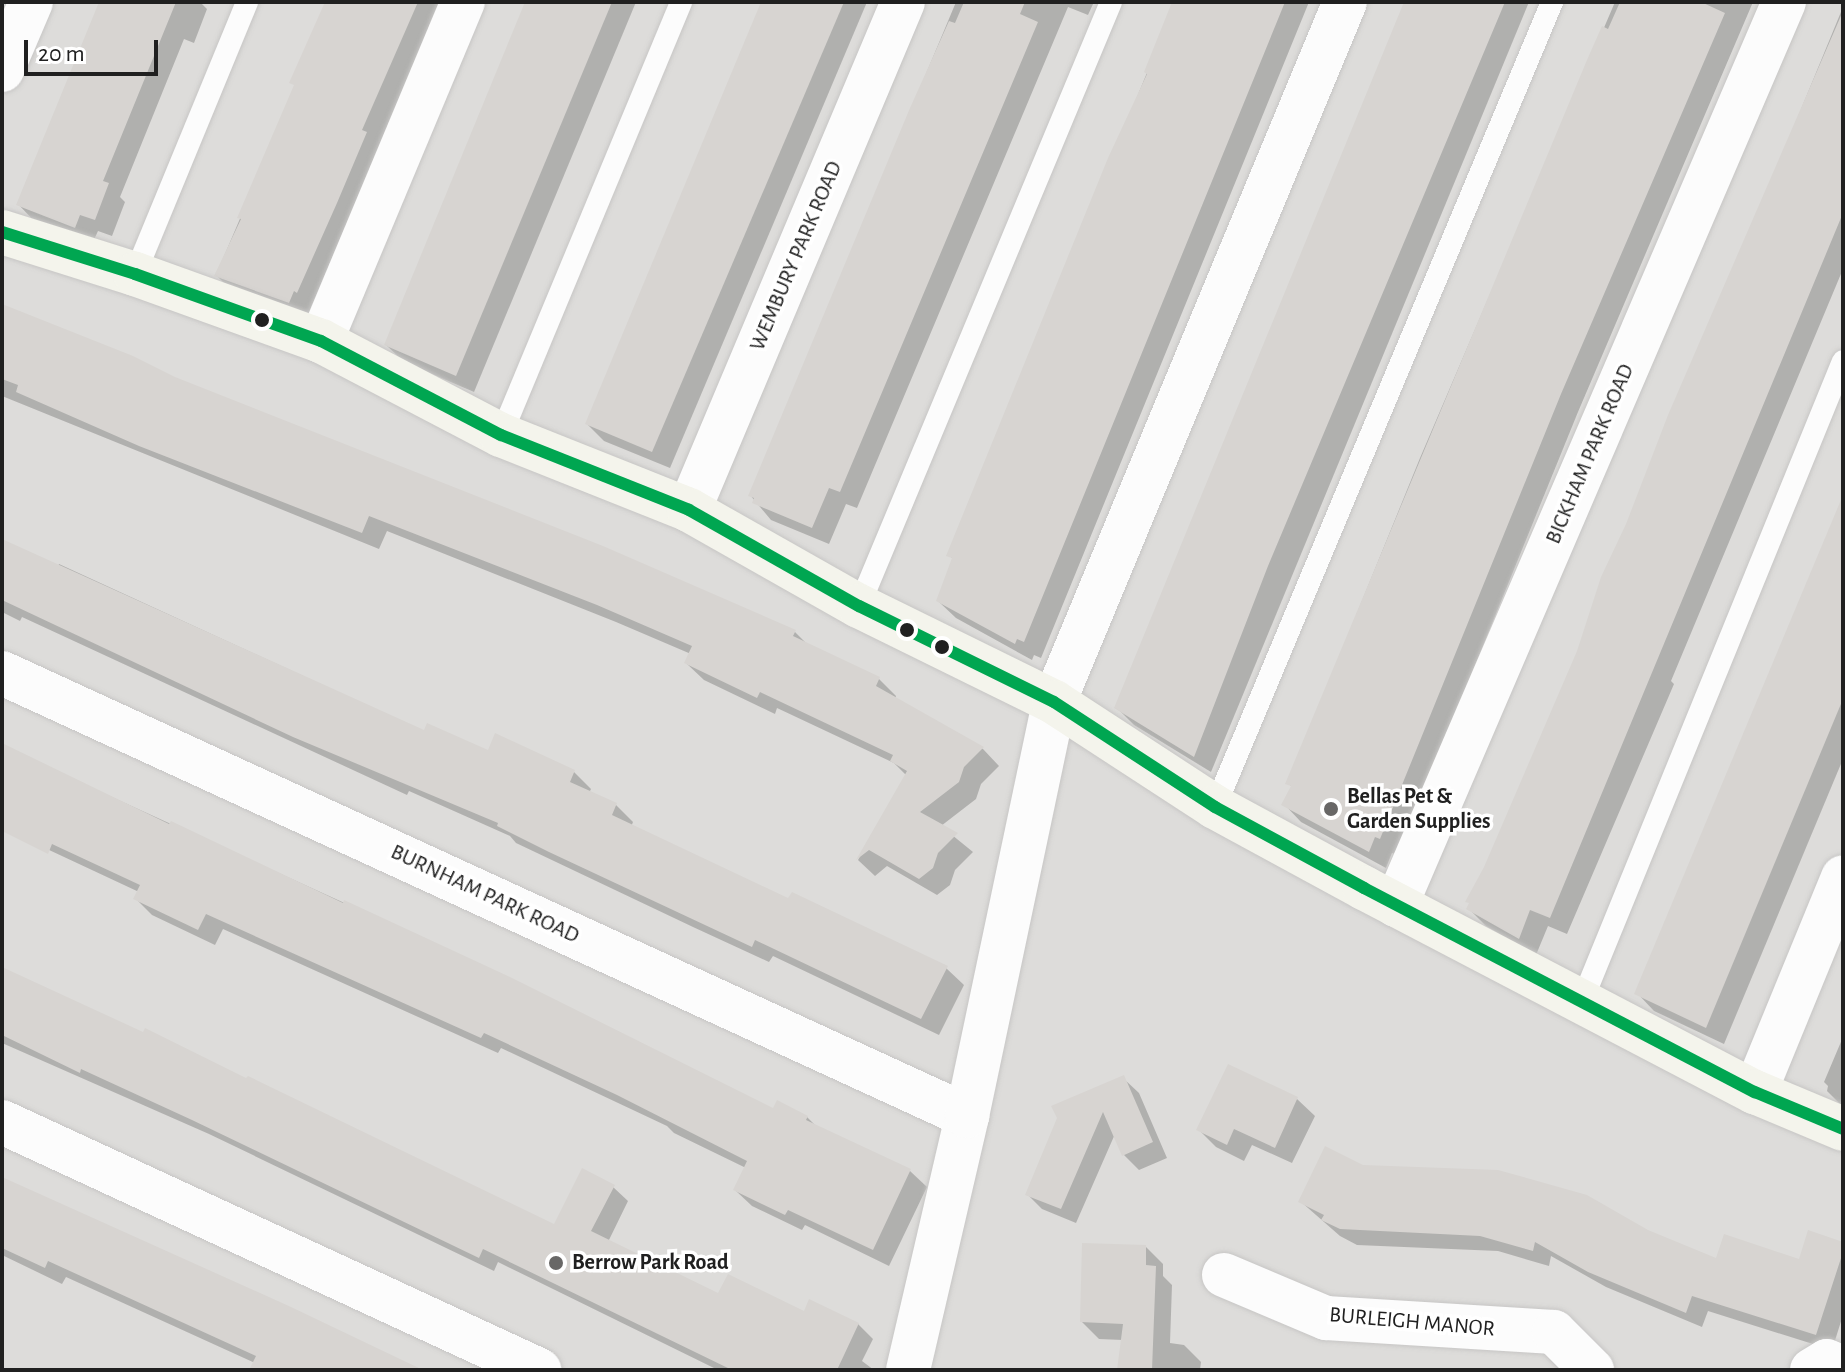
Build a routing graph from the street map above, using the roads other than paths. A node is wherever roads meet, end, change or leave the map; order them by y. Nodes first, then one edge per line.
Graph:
1 (31, 2) edge
2 (247, 2) edge
3 (463, 2) edge
4 (681, 2) edge
5 (903, 2) edge
6 (1111, 2) edge
7 (1345, 2) edge
8 (1552, 2) edge
9 (1784, 2) edge
10 (2, 70) edge
11 (2, 232) edge
12 (135, 274) junction
13 (321, 341) junction
14 (1843, 361) edge
15 (501, 435) junction
16 (689, 510) junction
17 (859, 606) junction
18 (2, 673) edge
19 (1054, 702) junction
20 (1215, 807) junction
21 (1843, 877) edge
22 (1396, 905) junction
23 (1582, 1001) junction
24 (1755, 1092) junction
25 (967, 1116) junction
26 (2, 1122) edge
27 (1843, 1129) edge
28 (1224, 1275) dead end
29 (1843, 1368) edge
30 (539, 1370) edge
31 (908, 1370) edge
32 (1592, 1370) edge
33 (1812, 1370) edge

1 - 10 street
2 - 12 lane
3 - 13 street
4 - 15 lane
5 - 16 street, WEMBURY PARK ROAD
6 - 17 lane
7 - 19 street
8 - 20 lane
9 - 22 street, BICKHAM PARK ROAD
11 - 12 street
12 - 13 street
13 - 15 street
14 - 23 lane
15 - 16 street
16 - 17 street
17 - 19 street
18 - 25 street, BURNHAM PARK ROAD
19 - 20 street
19 - 25 street
20 - 22 street
21 - 24 street
22 - 23 street
23 - 24 street
24 - 27 street
25 - 31 street
26 - 30 street
28 - 32 street, BURLEIGH MANOR
29 - 33 street

